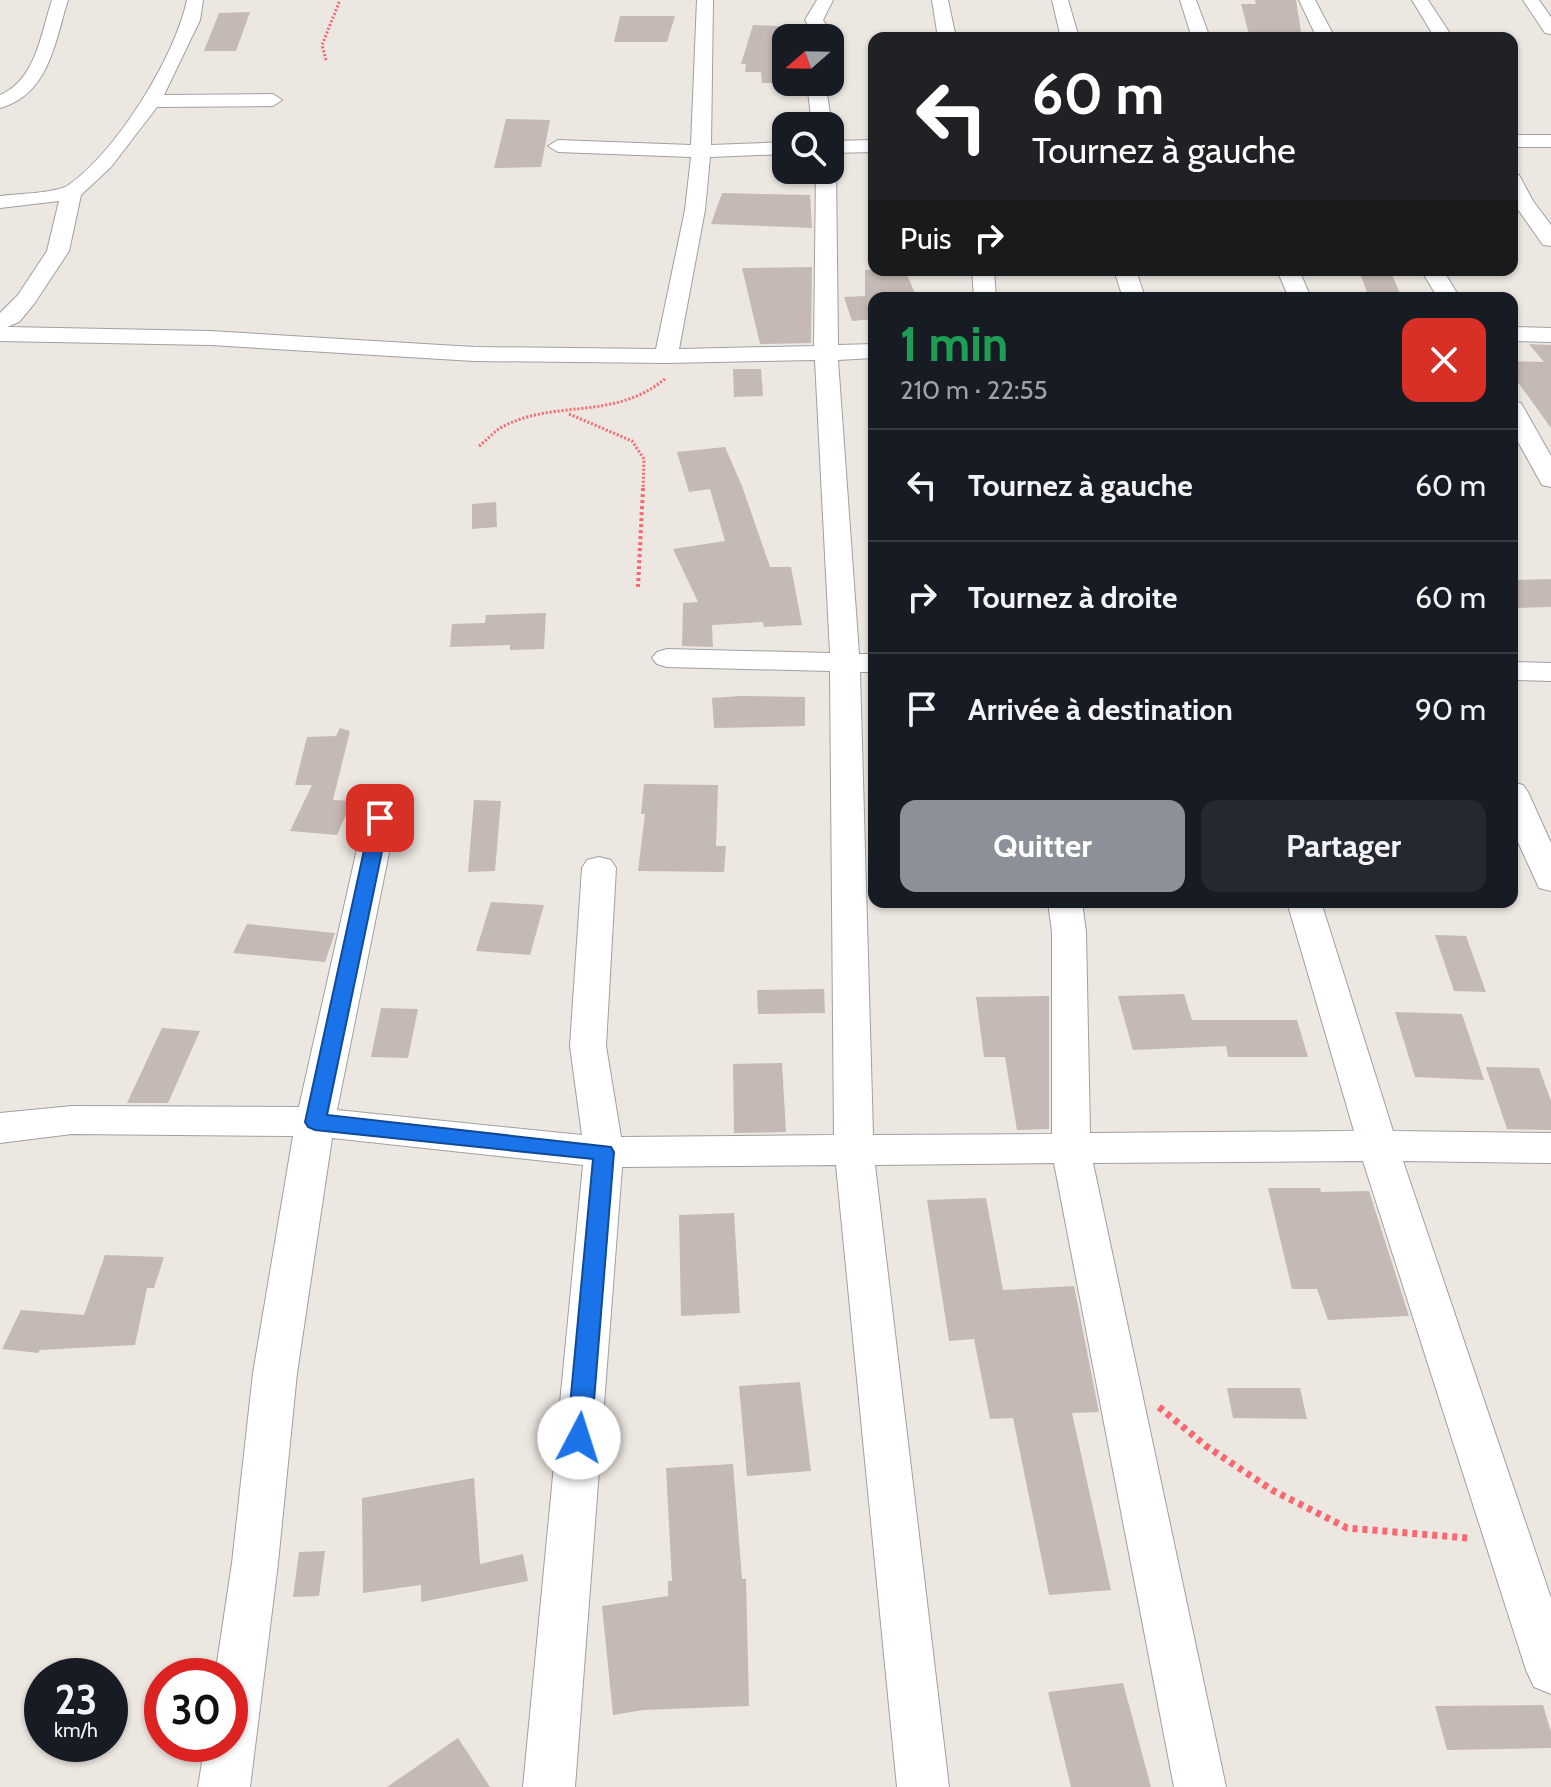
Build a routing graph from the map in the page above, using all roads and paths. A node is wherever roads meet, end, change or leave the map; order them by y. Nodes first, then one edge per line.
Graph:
1 (60, 0) edge
2 (195, 0) edge
3 (340, 0) edge
4 (705, 0) edge
5 (825, 0) edge
6 (940, 0) edge
7 (1060, 0) edge
8 (1188, 0) edge
9 (1307, 0) edge
10 (1420, 0) edge
11 (1531, 0) edge
12 (816, 24) edge
13 (1551, 29) edge
14 (946, 32) edge
15 (1068, 32) edge
16 (1199, 32) edge
17 (1323, 32) edge
18 (1440, 32) edge
19 (326, 60) dead end
20 (273, 100) dead end
21 (152, 101) junction
22 (0, 102) edge
23 (1518, 141) edge
24 (1551, 141) edge
25 (558, 146) dead end
26 (868, 146) edge
27 (844, 147) edge
28 (772, 148) edge
29 (701, 151) junction
30 (826, 184) edge
31 (1518, 192) edge
32 (71, 193) junction
33 (0, 202) edge
34 (1551, 240) edge
35 (0, 322) edge
36 (0, 334) edge
37 (1518, 334) edge
38 (1551, 335) edge
39 (868, 351) edge
40 (826, 353) junction
41 (675, 356) junction
42 (569, 414) junction
43 (1518, 419) edge
44 (479, 446) dead end
45 (1551, 479) edge
46 (638, 587) dead end
47 (667, 658) dead end
48 (859, 662) edge
49 (1518, 671) edge
50 (1551, 672) edge
51 (1518, 806) edge
52 (380, 818) dead end
53 (599, 868) dead end
54 (1551, 880) edge
55 (1066, 908) edge
56 (1306, 908) edge
57 (315, 1122) junction
58 (0, 1128) edge
59 (1378, 1146) junction
60 (1551, 1148) edge
61 (1071, 1150) junction
62 (854, 1151) junction
63 (604, 1152) junction
64 (1116, 1370) junction
65 (1508, 1541) junction
66 (242, 1658) edge
67 (1551, 1670) edge
68 (227, 1762) edge
69 (224, 1787) edge
70 (549, 1787) edge
71 (923, 1787) edge
72 (1200, 1787) edge

1 - 22 street
2 - 21 street
3 - 19 path
4 - 29 street
5 - 12 street
6 - 14 street
7 - 15 street
8 - 16 street
9 - 17 street
10 - 18 street
11 - 13 street
20 - 21 street
21 - 32 street
23 - 24 street
25 - 29 street
26 - 27 street
28 - 29 street
29 - 41 street
30 - 40 street
31 - 34 street
32 - 33 street
32 - 35 street
36 - 41 street
37 - 38 street
39 - 40 street
40 - 41 street
40 - 48 street
41 - 42 path
42 - 44 path
42 - 46 path
43 - 45 street
47 - 48 street
48 - 62 street
49 - 50 street
51 - 54 street
52 - 57 street
53 - 63 street
55 - 61 street
56 - 59 street
57 - 58 street
57 - 63 street
57 - 66 street
59 - 60 street
59 - 61 street
59 - 65 street
61 - 62 street
61 - 64 street
62 - 63 street
62 - 71 street
63 - 70 street
64 - 65 path
64 - 72 street
65 - 67 street
68 - 69 street

